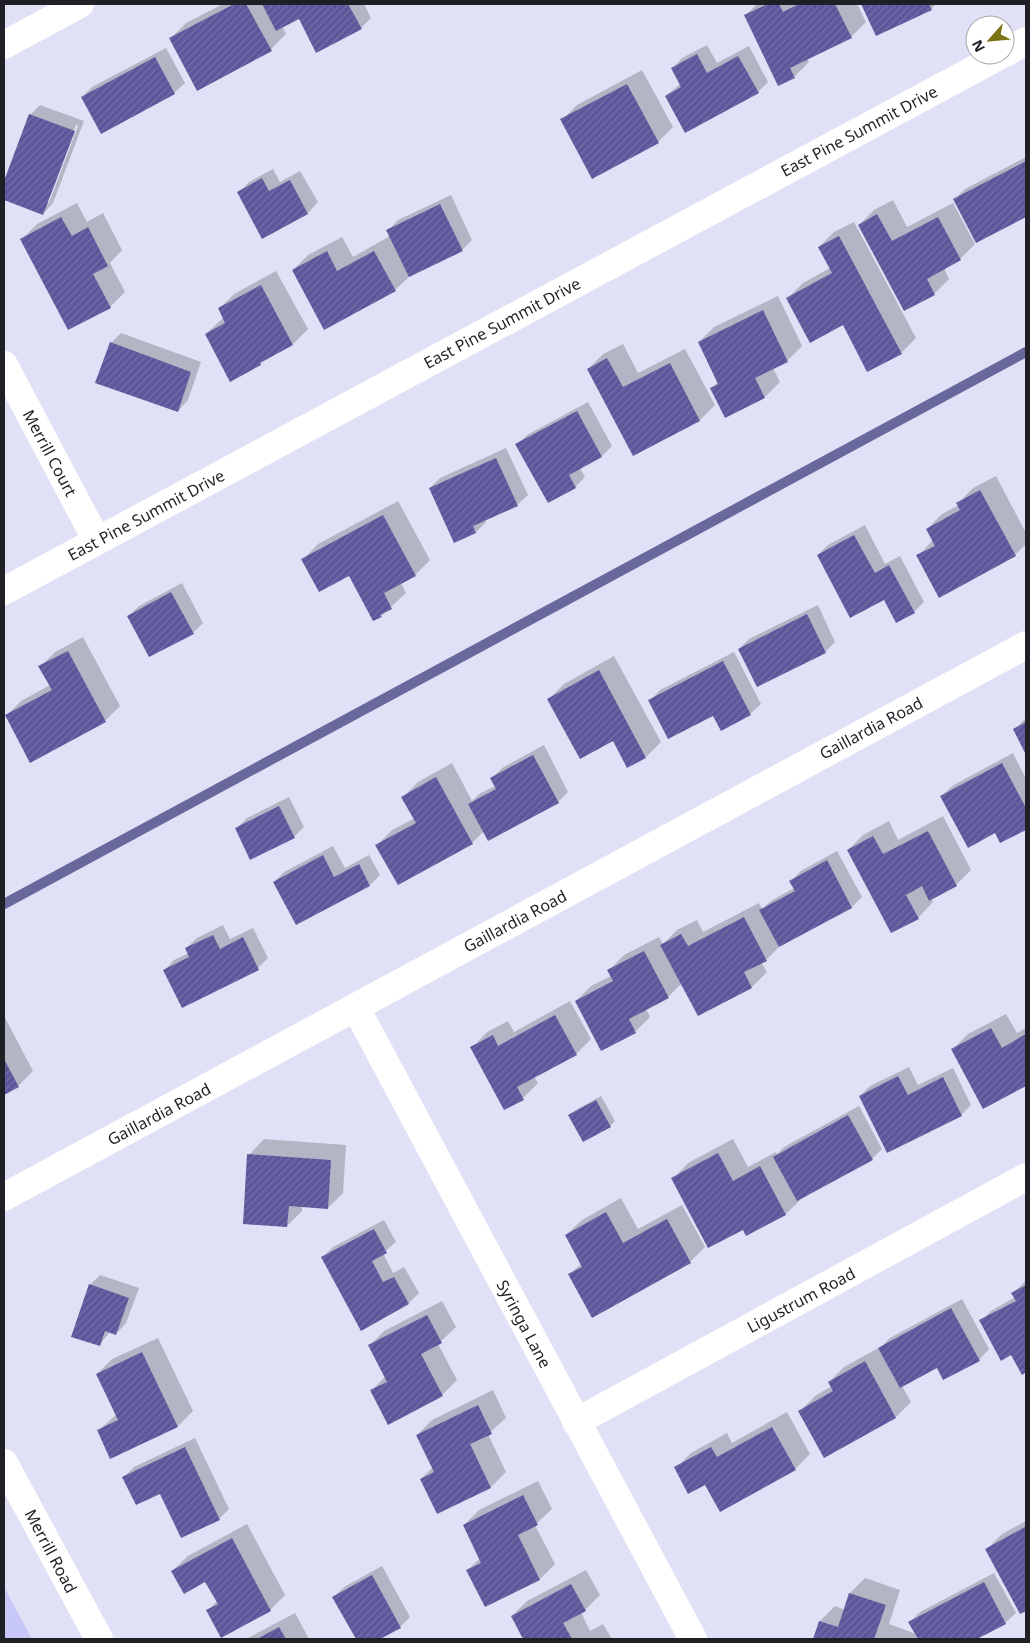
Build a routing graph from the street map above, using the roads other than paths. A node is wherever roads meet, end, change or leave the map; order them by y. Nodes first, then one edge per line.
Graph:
1 (80, 4) edge
2 (1026, 41) edge
3 (4, 45) edge
4 (1015, 47) edge
5 (982, 65) edge
6 (4, 365) edge
7 (97, 541) junction
8 (4, 591) edge
9 (1026, 645) edge
10 (356, 1008) junction
11 (1026, 1177) edge
12 (4, 1197) edge
13 (576, 1422) junction
14 (4, 1463) edge
15 (99, 1639) edge
16 (694, 1639) edge

1 - 3 street
2 - 4 street
5 - 7 street, East Pine Summit Drive
6 - 7 street, Merrill Court
7 - 8 street, East Pine Summit Drive
9 - 10 street, Gaillardia Road
10 - 12 street, Gaillardia Road
10 - 13 street, Syringa Lane
11 - 13 street, Ligustrum Road
13 - 16 street, Syringa Lane
14 - 15 street, Merrill Road

